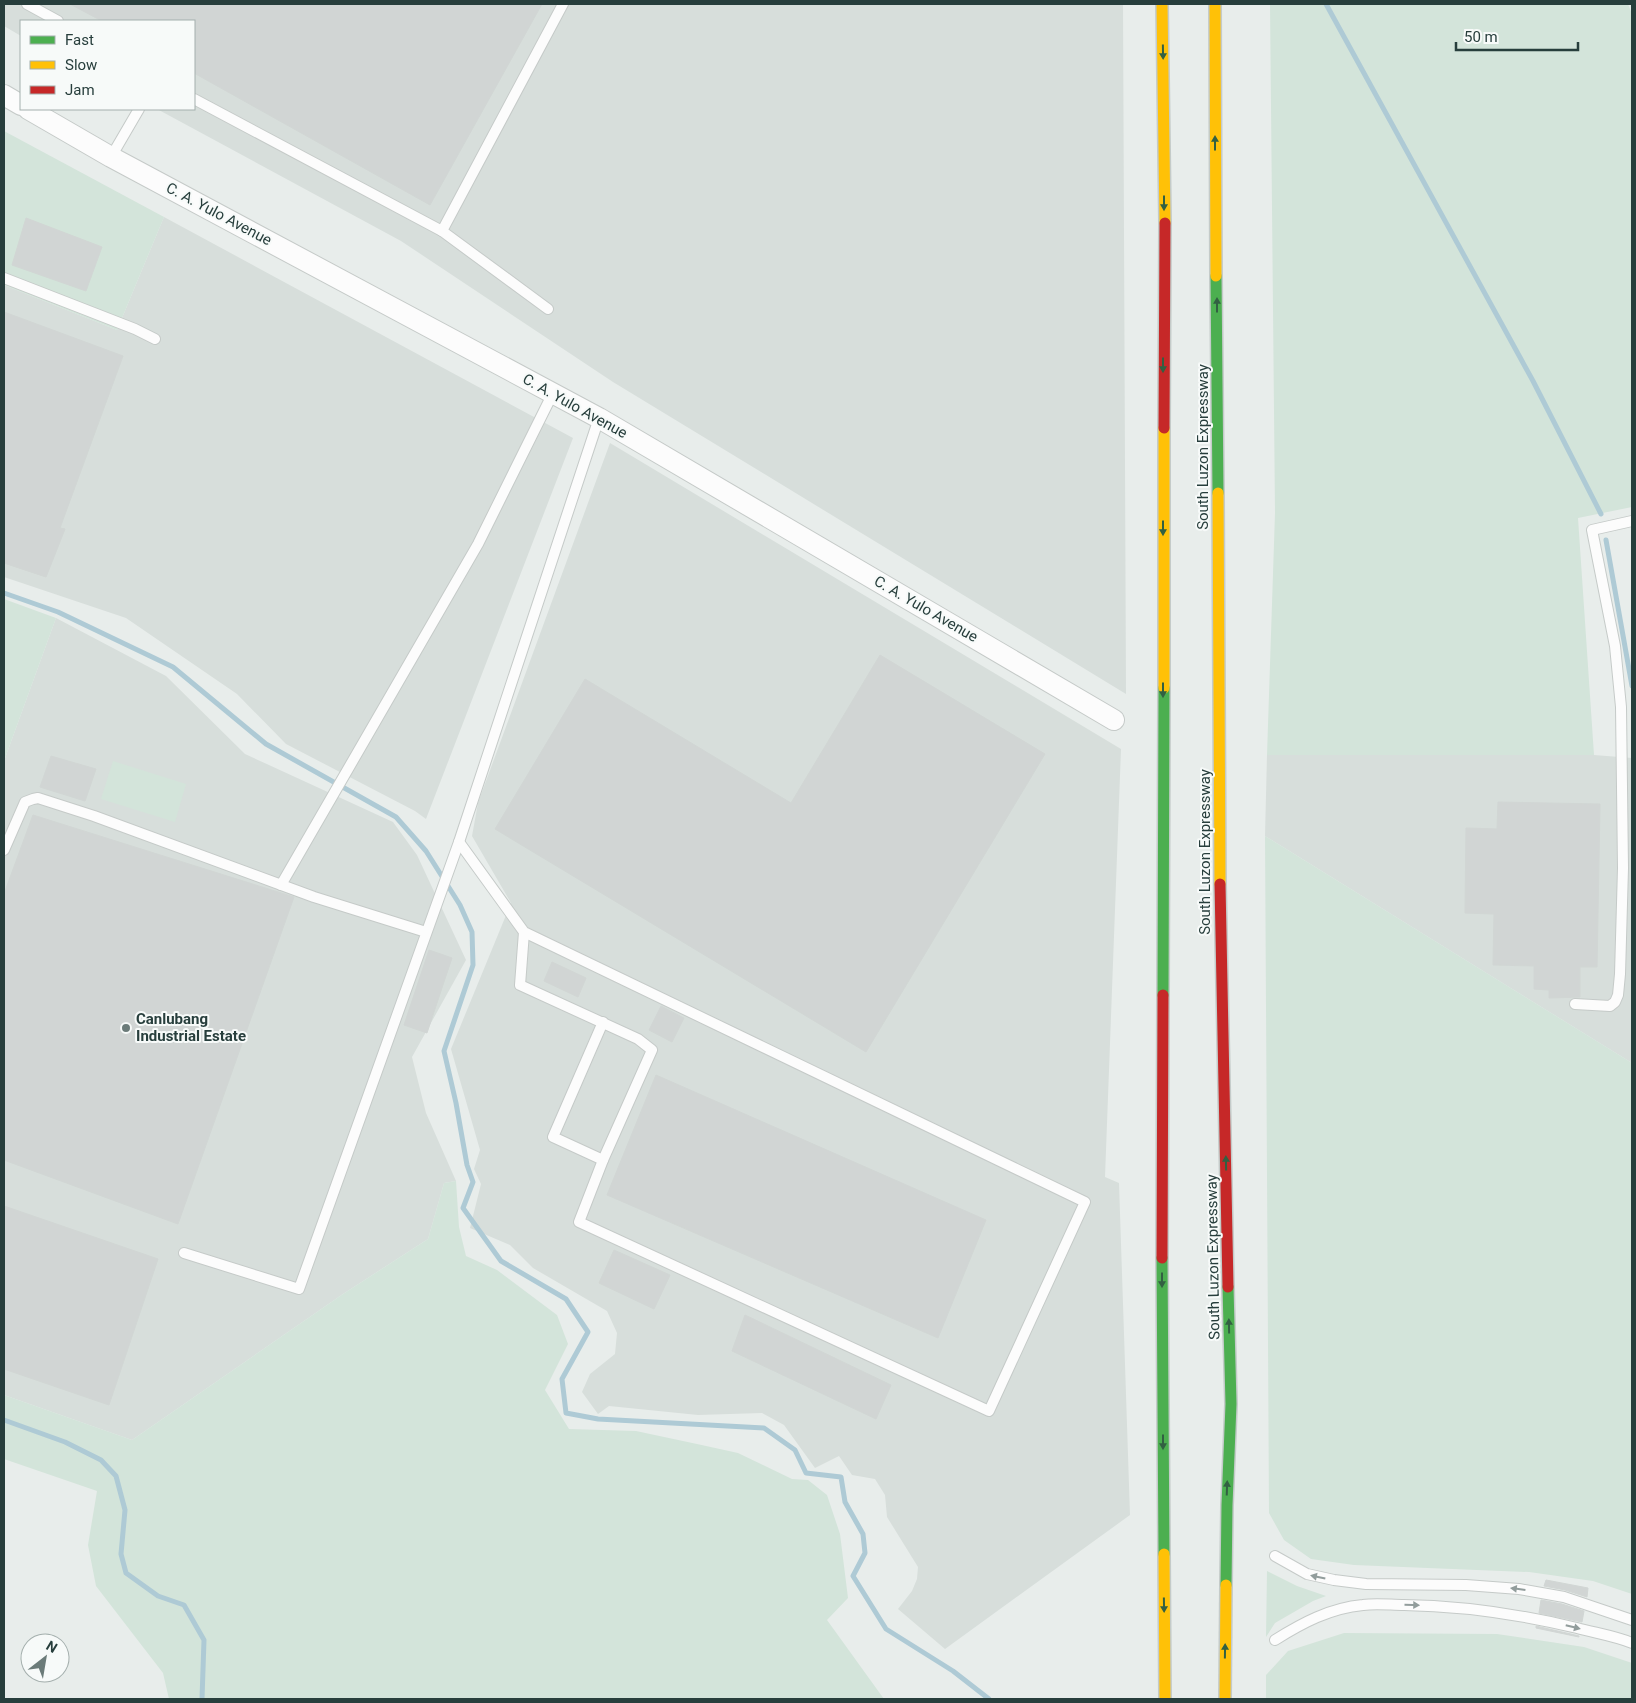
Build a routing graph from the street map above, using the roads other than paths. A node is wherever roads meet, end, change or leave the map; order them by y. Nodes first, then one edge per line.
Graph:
1 (27, 4) edge
2 (563, 4) edge
3 (1162, 4) edge
4 (1215, 5) edge
5 (56, 20) edge
6 (4, 95) edge
7 (195, 100) edge
8 (20, 104) edge
9 (30, 110) edge
10 (137, 110) edge
11 (112, 157) junction
12 (442, 231) junction
13 (4, 278) edge
14 (548, 309) dead end
15 (155, 339) dead end
16 (553, 393) junction
17 (599, 418) junction
18 (1632, 521) edge
19 (1114, 720) dead end
20 (459, 842) junction
21 (4, 850) edge
22 (281, 885) junction
23 (426, 932) junction
24 (524, 932) junction
25 (1575, 1004) dead end
26 (603, 1022) junction
27 (603, 1160) junction
28 (184, 1252) dead end
29 (1275, 1556) dead end
30 (1632, 1620) edge
31 (1275, 1640) dead end
32 (1632, 1643) edge
33 (1165, 1699) edge
34 (1225, 1699) edge

1 - 5 lane
2 - 12 lane
3 -> 33 highway
34 -> 4 highway, South Luzon Expressway
6 - 8 street
7 - 12 lane
9 - 11 street, C. A. Yulo Avenue
10 - 11 lane
11 - 16 street, C. A. Yulo Avenue
12 - 14 lane
13 - 15 lane
16 - 17 street, C. A. Yulo Avenue
16 - 22 lane
17 - 19 street, C. A. Yulo Avenue
17 - 20 lane
18 - 25 lane
20 - 23 lane
20 - 24 lane
21 - 22 lane
22 - 23 lane
23 - 28 lane
24 - 26 lane
24 - 27 lane
26 - 27 lane
26 - 27 lane
30 -> 29 lane
31 -> 32 lane

